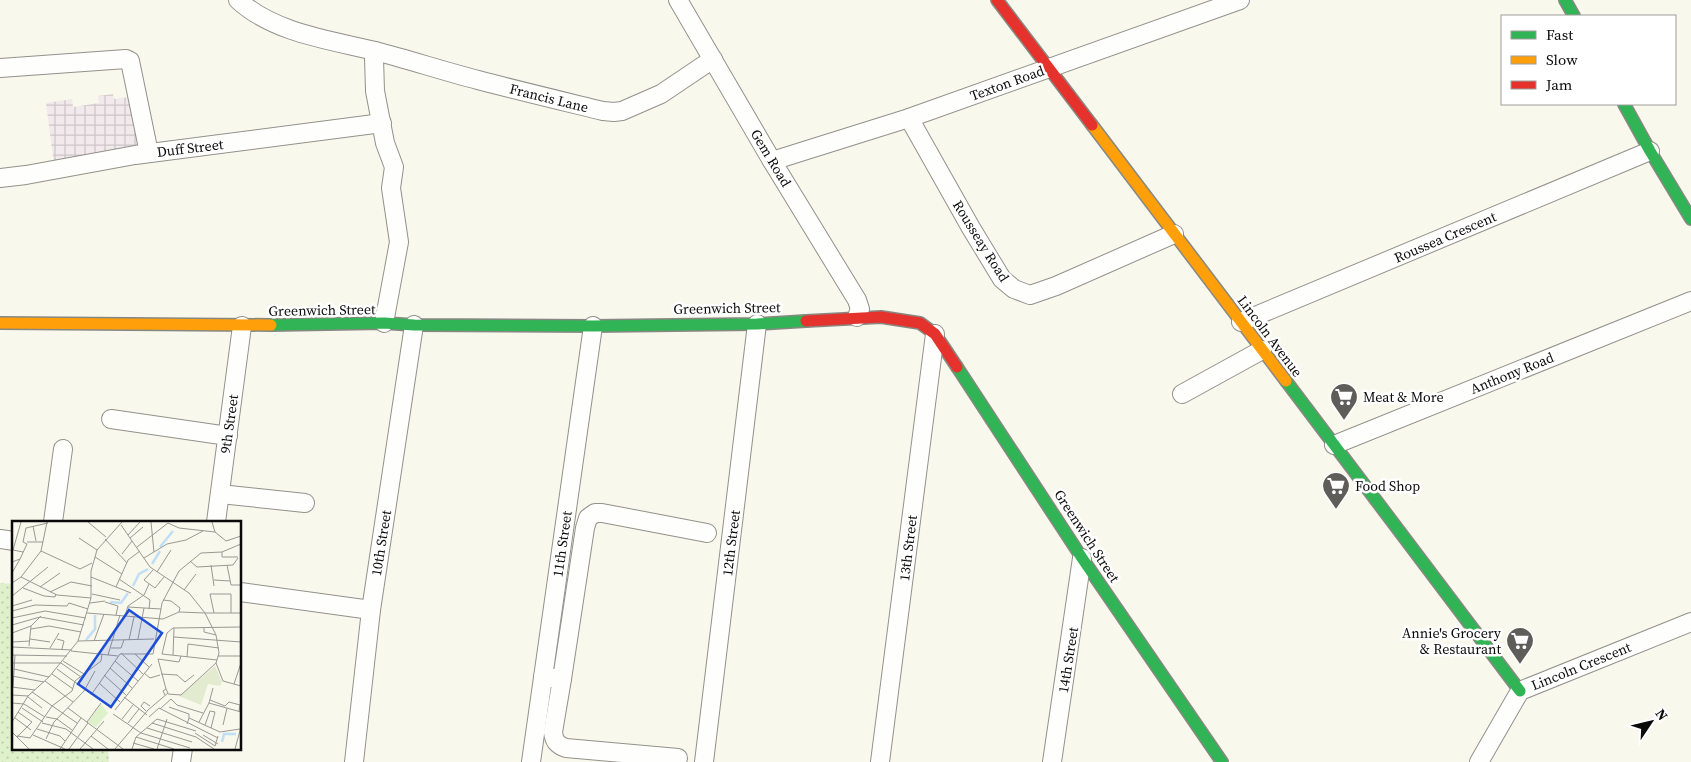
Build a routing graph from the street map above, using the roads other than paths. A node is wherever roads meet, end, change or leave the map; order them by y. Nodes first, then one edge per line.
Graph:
1 (238, 0) edge
2 (678, 0) edge
3 (997, 0) edge
4 (1240, 0) edge
5 (1565, 0) edge
6 (1573, 15) edge
7 (375, 51) junction
8 (713, 59) junction
9 (0, 68) edge
10 (1048, 68) junction
11 (1625, 105) edge
12 (909, 118) junction
13 (382, 123) junction
14 (1650, 151) junction
15 (149, 153) junction
16 (772, 161) junction
17 (0, 178) edge
18 (1691, 218) edge
19 (1174, 234) junction
20 (1691, 301) edge
21 (857, 317) junction
22 (1241, 322) junction
23 (0, 323) edge
24 (384, 324) junction
25 (757, 324) junction
26 (414, 325) junction
27 (242, 326) junction
28 (593, 326) junction
29 (935, 334) junction
30 (1262, 350) junction
31 (1182, 394) dead end
32 (112, 419) dead end
33 (228, 436) junction
34 (1334, 445) junction
35 (63, 448) dead end
36 (220, 494) junction
37 (305, 503) dead end
38 (52, 521) edge
39 (216, 521) edge
40 (707, 533) dead end
41 (1082, 558) junction
42 (241, 592) edge
43 (371, 610) junction
44 (1691, 622) edge
45 (543, 677) junction
46 (562, 679) junction
47 (1520, 691) junction
48 (678, 758) dead end
49 (354, 762) edge
50 (531, 762) edge
51 (704, 762) edge
52 (880, 762) edge
53 (1052, 762) edge
54 (1222, 762) edge
55 (1478, 762) edge

1 - 7 street, Francis Lane
2 - 8 street, Gem Road
3 - 10 street, Lincoln Avenue
4 - 10 street, Texton Road
5 - 6 street
7 - 8 street, Francis Lane
7 - 13 street
8 - 16 street, Gem Road
9 - 15 street
10 - 12 street, Texton Road
10 - 19 street, Lincoln Avenue
11 - 14 street
12 - 16 street, Texton Road
12 - 19 street, Rousseay Road
13 - 15 street, Duff Street
13 - 24 street
14 - 18 street
14 - 22 street, Roussea Crescent
15 - 17 street, Duff Street
16 - 21 street, Gem Road
19 - 22 street, Lincoln Avenue
20 - 34 street, Anthony Road
21 - 25 street, Greenwich Street
21 - 29 street, Greenwich Street
22 - 30 street, Lincoln Avenue
23 - 27 street, Greenwich Street
24 - 26 street, Greenwich Street
24 - 27 street, Greenwich Street
25 - 28 street, Greenwich Street
25 - 51 street, 12th Street
26 - 28 street, Greenwich Street
26 - 43 street, 10th Street
27 - 33 street, 9th Street
28 - 45 street, 11th Street
29 - 41 street, Greenwich Street
29 - 52 street, 13th Street
30 - 31 street
30 - 34 street, Lincoln Avenue
32 - 33 street
33 - 36 street, 9th Street
34 - 47 street, Lincoln Avenue
35 - 38 street
36 - 37 street
36 - 39 street, 9th Street
40 - 46 street
41 - 53 street, 14th Street
41 - 54 street, Greenwich Street
42 - 43 street
43 - 49 street, 10th Street
44 - 47 street, Lincoln Crescent
45 - 46 street
45 - 50 street, 11th Street
46 - 48 street
47 - 55 street, Lincoln Crescent

